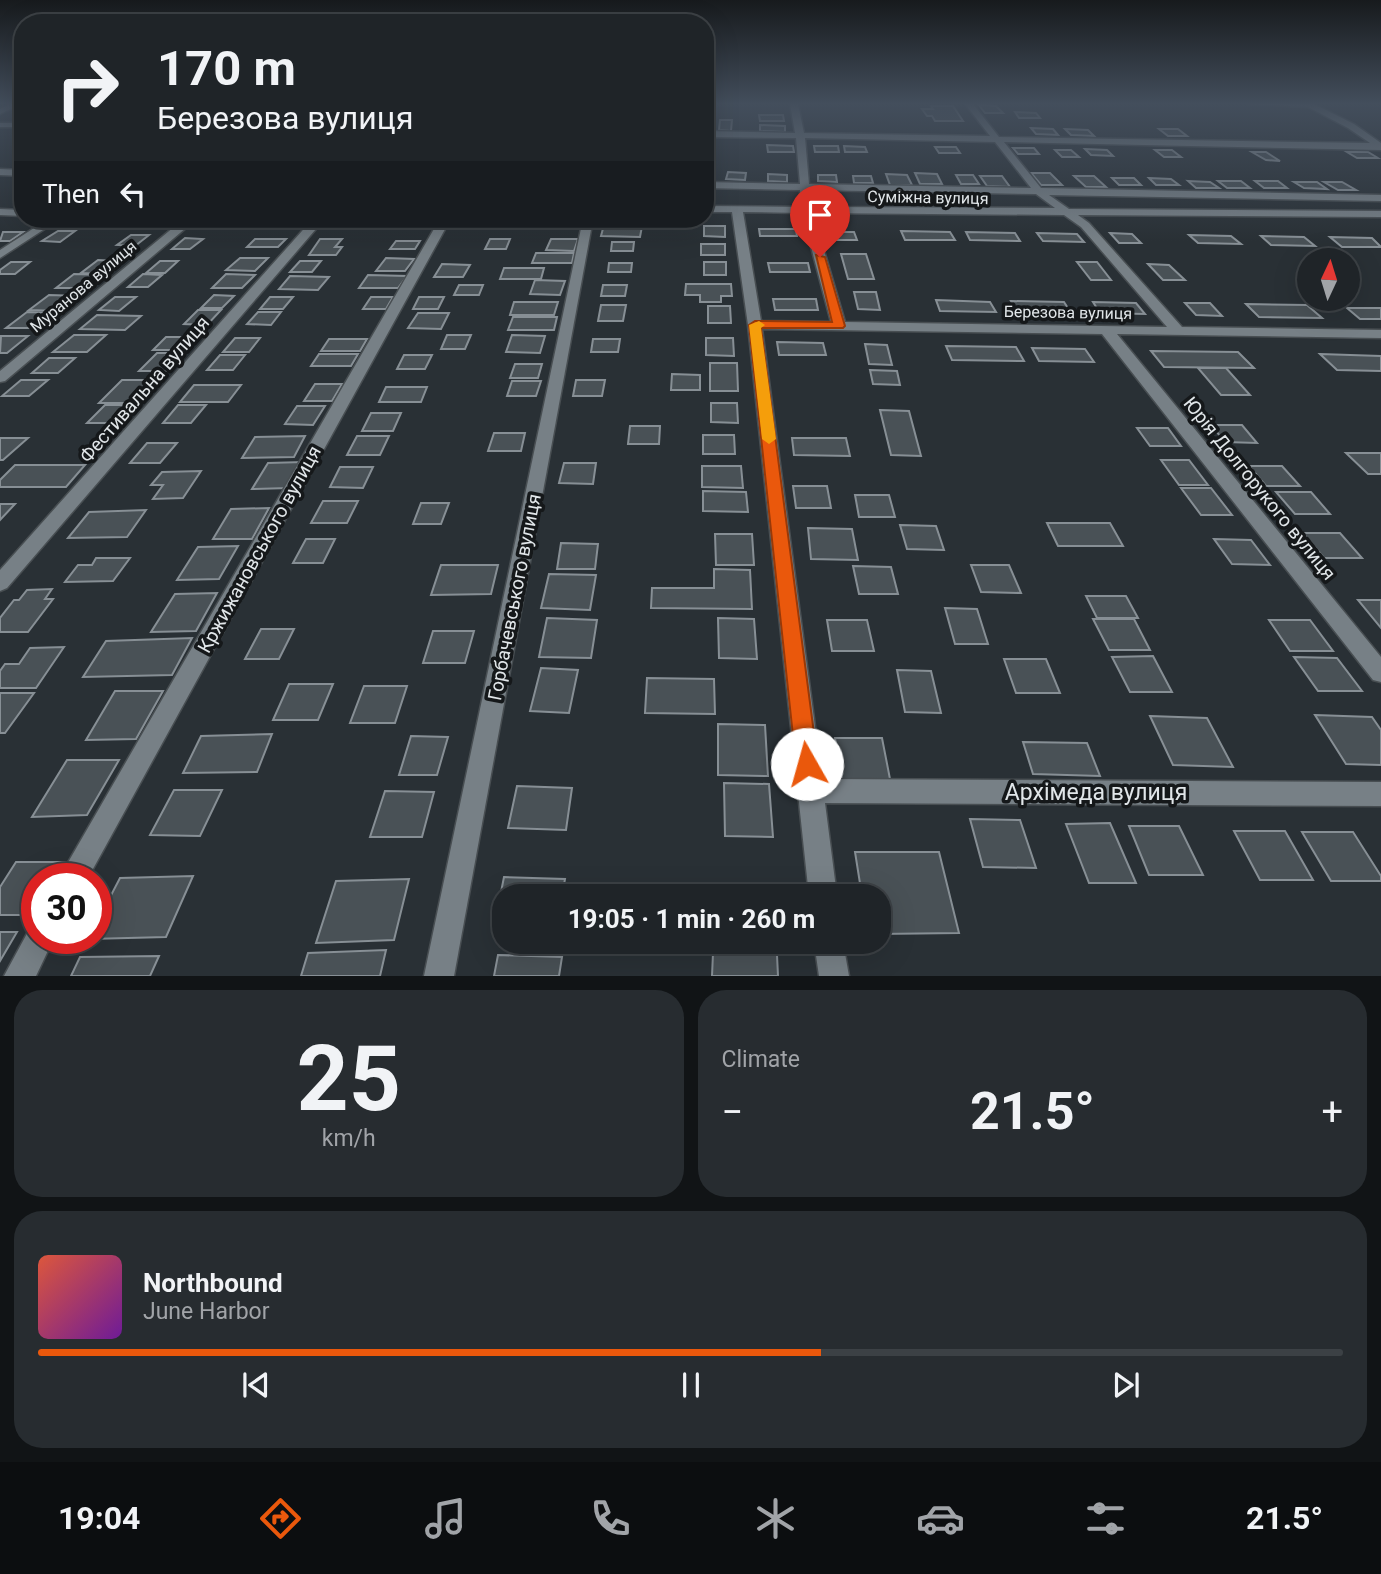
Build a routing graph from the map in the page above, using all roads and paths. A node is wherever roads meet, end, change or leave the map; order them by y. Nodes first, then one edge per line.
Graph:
1 (801, 150) edge
2 (1005, 150) edge
3 (714, 185) edge
4 (804, 187) junction
5 (1039, 192) junction
6 (1381, 198) edge
7 (714, 209) edge
8 (737, 210) junction
9 (807, 211) junction
10 (1066, 213) junction
11 (1381, 214) edge
12 (42, 228) edge
13 (179, 228) edge
14 (311, 228) edge
15 (440, 228) edge
16 (586, 228) edge
17 (0, 256) edge
18 (755, 325) junction
19 (839, 326) junction
20 (1106, 330) junction
21 (1178, 331) junction
22 (1381, 334) edge
23 (0, 378) edge
24 (0, 583) edge
25 (1381, 673) edge
26 (810, 791) junction
27 (1381, 794) edge
28 (82, 863) edge
29 (822, 884) edge
30 (31, 954) edge
31 (831, 954) edge
32 (19, 975) edge
33 (439, 975) edge
34 (834, 975) edge

1 - 4 street
2 - 5 street
3 - 4 street
4 - 5 street
4 - 9 street
5 - 6 street
5 - 10 street
7 - 8 street, Суміжна вулиця
8 - 9 street, Суміжна вулиця
8 - 18 street
9 - 10 street, Суміжна вулиця
9 - 19 street
10 - 11 street, Суміжна вулиця
10 - 21 street
12 - 17 street
13 - 23 street, Муранова вулиця
14 - 24 street, Фестивальна вулиця
15 - 28 street, Кржижановського вулиця
16 - 33 street, Горбачевського вулиця
18 - 19 street, Березова вулиця
18 - 26 street
19 - 20 street, Березова вулиця
20 - 21 street, Березова вулиця
20 - 25 street, Юрія Долгорукого вулиця
21 - 22 street, Березова вулиця
26 - 27 street, Архімеда вулиця
26 - 29 street
30 - 32 street
31 - 34 street

